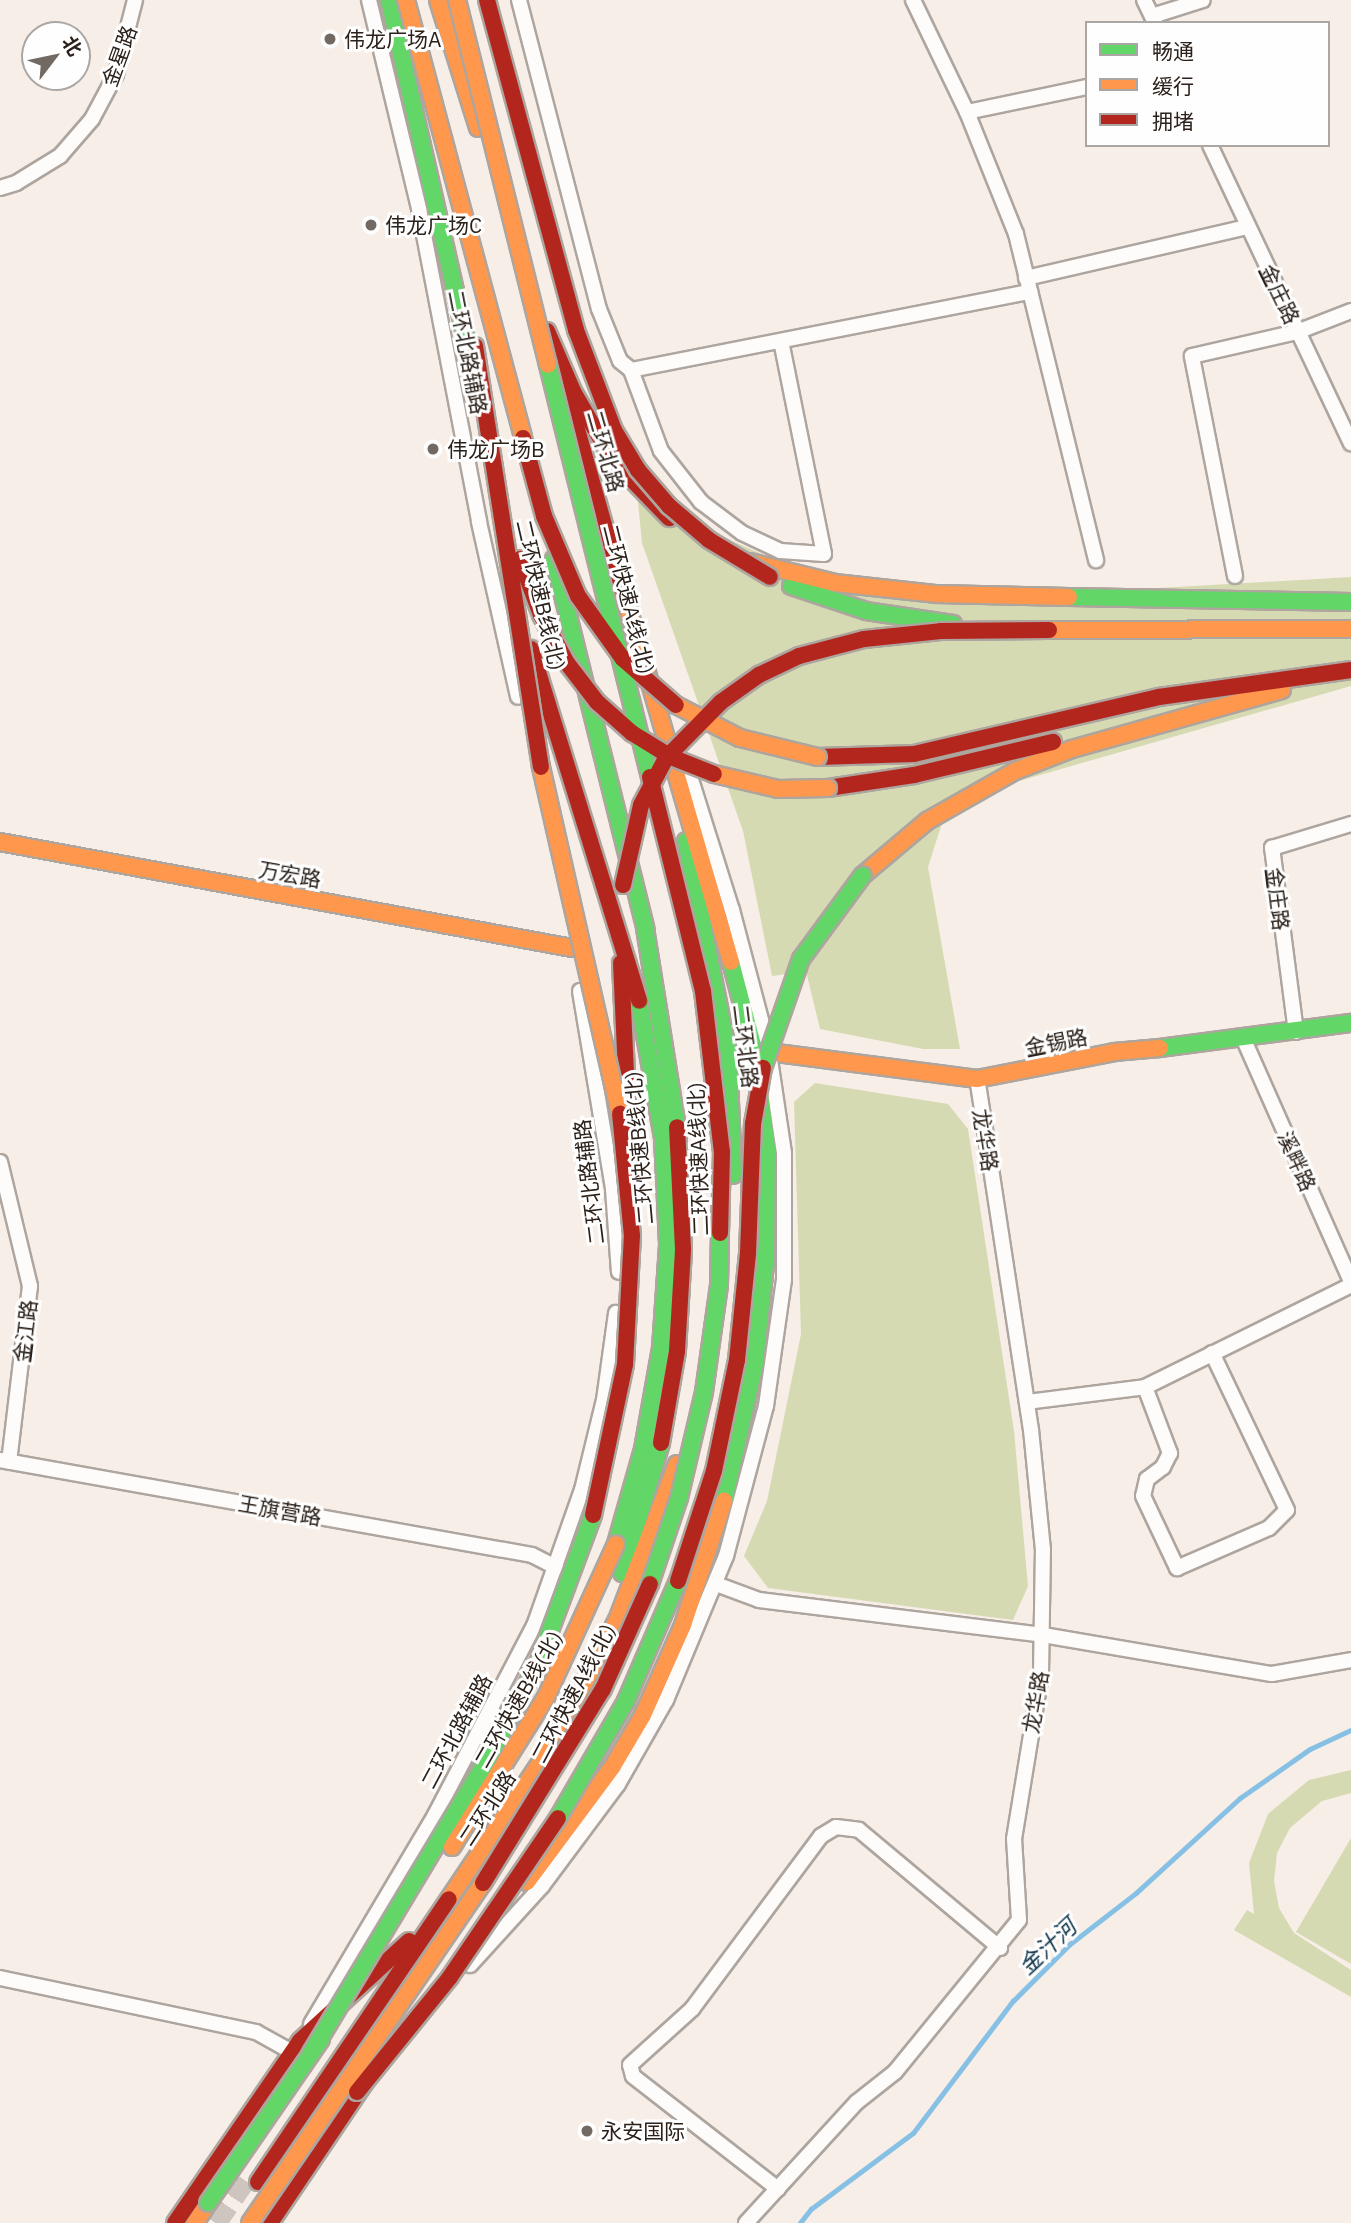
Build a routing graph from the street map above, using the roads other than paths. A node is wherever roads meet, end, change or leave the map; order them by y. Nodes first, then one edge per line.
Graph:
1 (135, 0) edge
2 (369, 0) edge
3 (389, 0) edge
4 (397, 0) edge
5 (406, 0) edge
6 (414, 0) edge
7 (438, 0) edge
8 (457, 0) edge
9 (469, 0) edge
10 (487, 0) edge
11 (519, 0) edge
12 (914, 0) edge
13 (1144, 0) edge
14 (1203, 0) edge
15 (1153, 20) edge
16 (1085, 87) edge
17 (967, 112) junction
18 (1211, 147) edge
19 (0, 188) edge
20 (1247, 227) junction
21 (522, 261) junction
22 (1028, 285) junction
23 (1351, 311) edge
24 (1297, 332) junction
25 (781, 341) junction
26 (631, 370) junction
27 (1351, 443) edge
28 (494, 449) junction
29 (1096, 560) dead end
30 (618, 573) junction
31 (1235, 576) dead end
32 (1351, 602) edge
33 (1034, 628) junction
34 (1351, 629) edge
35 (1351, 672) edge
36 (1298, 686) junction
37 (1351, 824) edge
38 (0, 842) edge
39 (572, 948) junction
40 (1351, 1023) edge
41 (1296, 1032) junction
42 (1244, 1041) junction
43 (769, 1052) junction
44 (977, 1079) junction
45 (0, 1162) edge
46 (632, 1210) junction
47 (1351, 1283) edge
48 (1212, 1353) junction
49 (1145, 1387) junction
50 (1027, 1402) junction
51 (4, 1461) edge
52 (557, 1568) junction
53 (716, 1584) junction
54 (1043, 1635) junction
55 (1351, 1660) edge
56 (413, 1944) junction
57 (1000, 1948) junction
58 (461, 1962) junction
59 (0, 1978) edge
60 (292, 2052) junction
61 (311, 2053) junction
62 (355, 2098) junction
63 (253, 2178) tunnel mouth
64 (778, 2189) junction
65 (202, 2198) junction
66 (176, 2223) edge
67 (193, 2223) edge
68 (251, 2223) edge
69 (270, 2223) edge
70 (746, 2223) edge

1 - 19 street, 金星路
2 - 39 street, 二环北路辅路
3 - 61 main road, 二环快速B线(北), bridge
4 - 28 main road, bridge
5 - 35 main road, bridge
6 - 56 main road, 二环北路
7 - 21 main road, 二环北路
8 - 68 main road, 二环快速A线(北), bridge
9 - 21 street
10 - 33 main road, bridge
11 - 26 street
12 - 17 street
13 - 15 street
14 - 15 street
16 - 17 street
17 - 22 street
18 - 20 street, 金庄路
20 - 22 street
20 - 24 street, 金庄路
21 - 30 main road, 二环北路
21 - 32 main road
22 - 25 street
22 - 29 street
23 - 24 street
24 - 27 street, 金庄路
24 - 31 street
25 - 26 street
25 - 26 street
28 - 36 main road, bridge
28 - 46 main road, bridge
30 - 43 street
30 - 56 main road, 二环北路
30 - 58 main road, bridge
33 - 34 main road, bridge
33 - 46 main road, bridge
35 - 36 main road
36 - 58 main road, bridge
37 - 41 street, 金庄路
38 - 39 main road, 万宏路
39 - 52 street, 二环北路辅路
40 - 41 main road, 金锡路
41 - 42 main road, 金锡路
42 - 44 main road, 金锡路
42 - 47 street, 溪畔路
43 - 44 main road, 金锡路
43 - 53 street
44 - 50 street, 龙华路
45 - 51 street, 金江路
46 - 61 main road, bridge
47 - 48 street
48 - 49 street
48 - 49 street
49 - 50 street
50 - 54 street, 龙华路
51 - 52 street, 王旗营路
52 - 60 street, 二环北路辅路
53 - 54 street
53 - 62 street
54 - 55 street
54 - 57 street, 龙华路
56 - 60 main road
56 - 62 main road
56 - 63 main road, 二环北路
57 - 64 street, 龙华路
57 - 64 street
58 - 68 main road, bridge
59 - 60 street
60 - 65 main road, 二环北路辅路
61 - 65 main road, 二环快速B线(北), bridge
62 - 69 main road
64 - 70 street, 龙华路
65 - 66 main road
65 - 67 main road

